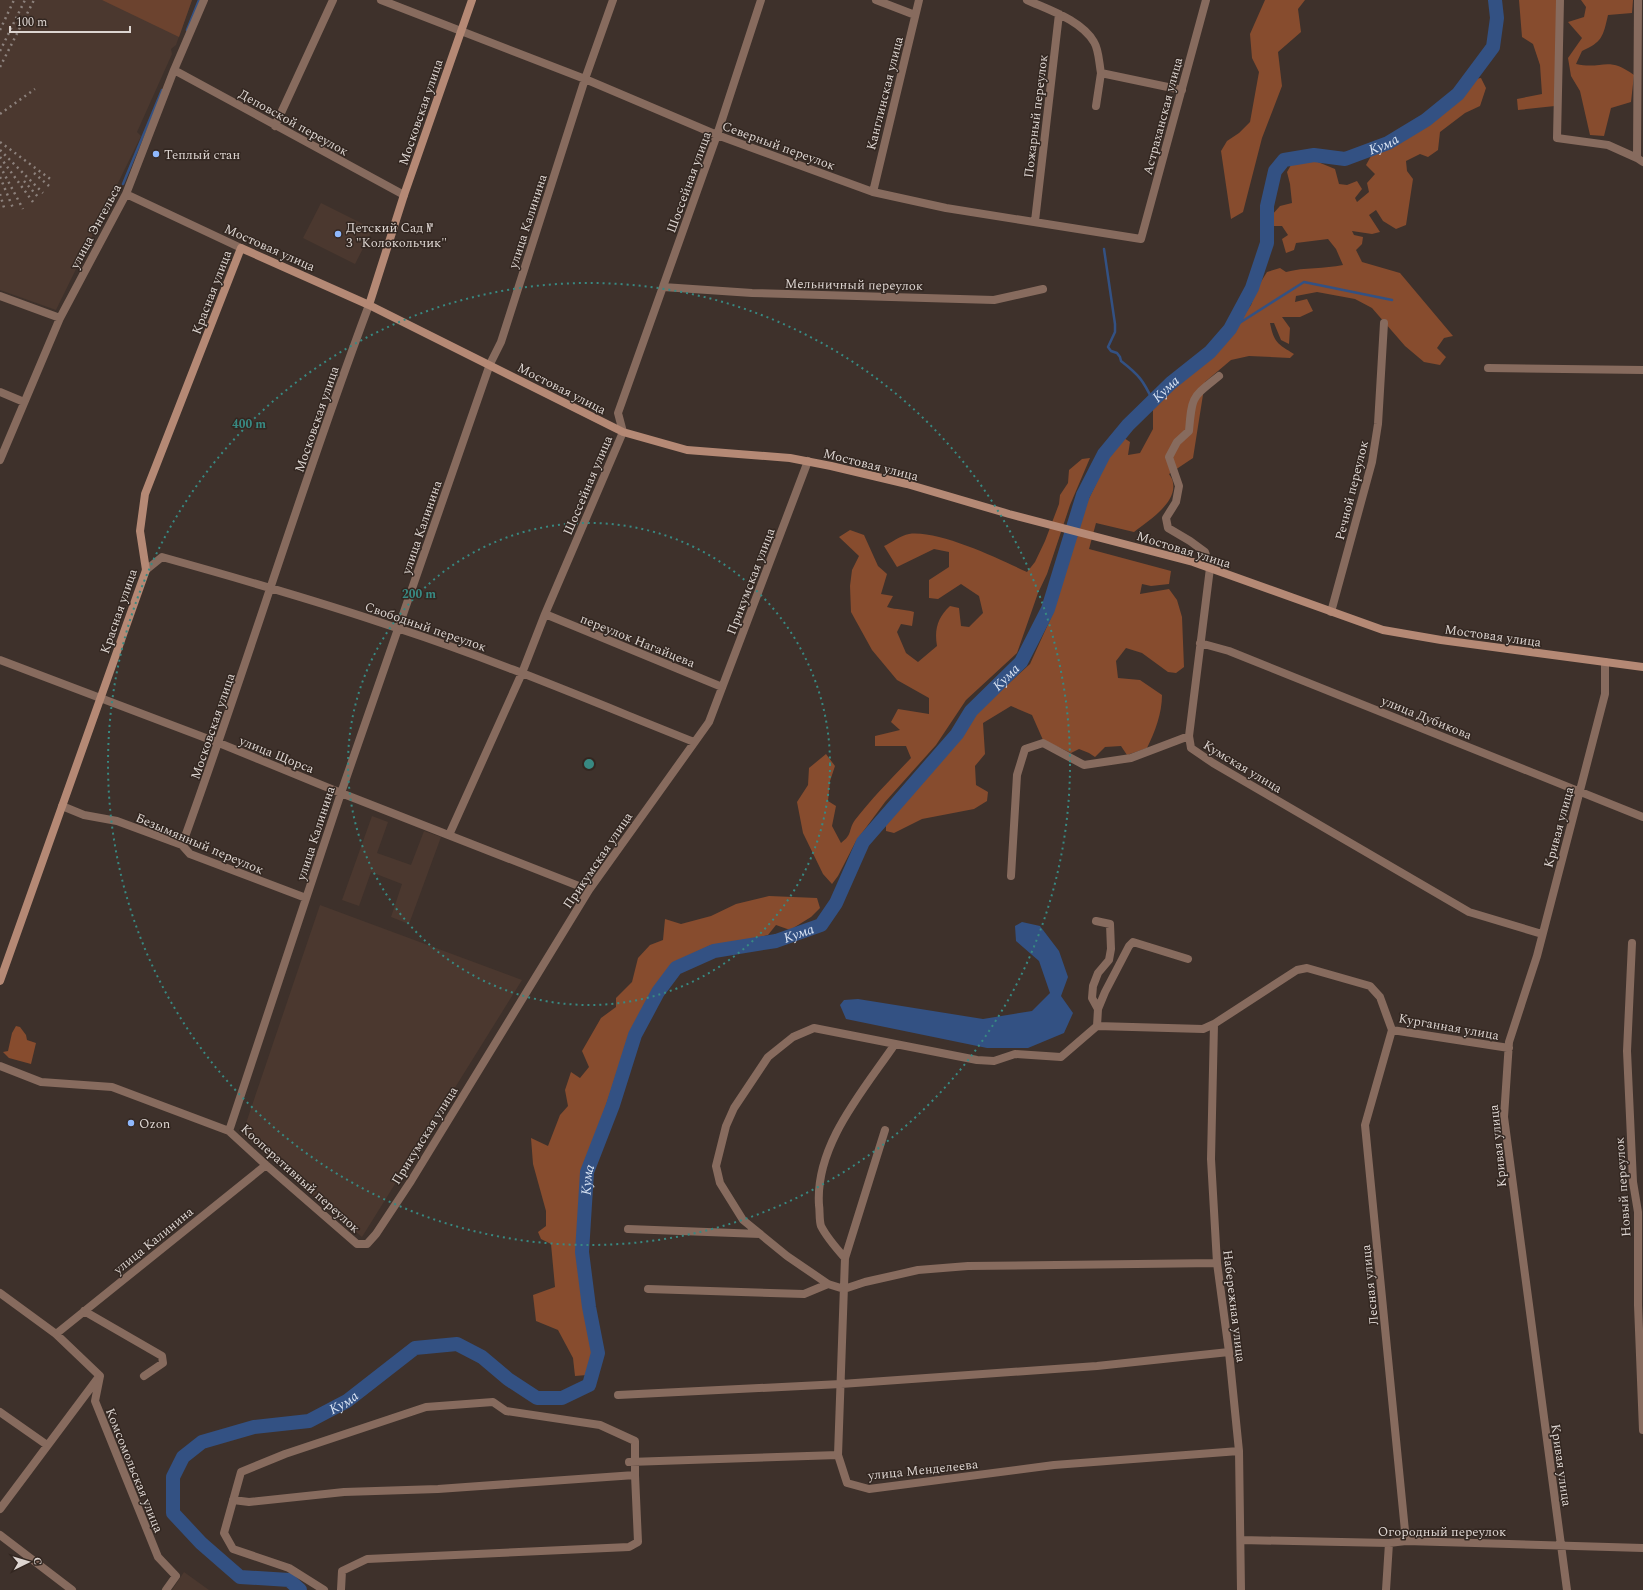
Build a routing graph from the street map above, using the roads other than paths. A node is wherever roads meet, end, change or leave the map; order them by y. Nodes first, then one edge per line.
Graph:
1 (204, 0) edge
2 (333, 0) edge
3 (381, 0) edge
4 (472, 0) edge
5 (613, 0) edge
6 (761, 0) edge
7 (876, 0) edge
8 (919, 0) edge
9 (1027, 0) edge
10 (1206, 0) edge
11 (1560, 0) edge
12 (1638, 0) edge
13 (1059, 14) junction
14 (916, 15) junction
15 (461, 31) junction
16 (174, 70) junction
17 (1101, 72) junction
18 (585, 79) junction
19 (1182, 90) junction
20 (1096, 106) dead end
21 (275, 126) junction
22 (717, 135) junction
23 (1640, 160) edge
24 (873, 192) junction
25 (126, 194) junction
26 (404, 195) junction
27 (1035, 221) junction
28 (1141, 239) joint
29 (241, 248) junction
30 (663, 287) junction
31 (1043, 289) dead end
32 (0, 296) edge
33 (369, 305) junction
34 (60, 318) junction
35 (1384, 323) dead end
36 (490, 364) junction
37 (1488, 368) dead end
38 (1643, 370) edge
39 (1219, 376) dead end
40 (0, 392) edge
41 (24, 402) junction
42 (623, 432) junction
43 (0, 460) edge
44 (808, 461) junction
45 (1210, 568) junction
46 (146, 570) junction
47 (272, 587) junction
48 (1331, 612) junction
49 (545, 614) junction
50 (398, 628) junction
51 (1200, 643) junction
52 (0, 660) edge
53 (1605, 662) junction
54 (1643, 668) edge
55 (522, 673) junction
56 (722, 687) junction
57 (100, 698) junction
58 (1189, 736) junction
59 (694, 742) junction
60 (219, 743) junction
61 (1580, 791) junction
62 (341, 793) junction
63 (62, 806) junction
64 (1643, 817) edge
65 (449, 835) junction
66 (182, 845) junction
67 (1011, 876) dead end
68 (589, 890) junction
69 (306, 898) junction
70 (1096, 921) dead end
71 (1542, 934) junction
72 (1632, 943) dead end
73 (1188, 959) dead end
74 (0, 981) edge
75 (1098, 1009) junction
76 (1214, 1024) junction
77 (1097, 1026) junction
78 (1392, 1030) junction
79 (895, 1044) junction
80 (1508, 1048) junction
81 (0, 1066) edge
82 (885, 1130) dead end
83 (229, 1131) junction
84 (266, 1165) junction
85 (628, 1229) dead end
86 (760, 1234) junction
87 (357, 1244) joint
88 (845, 1258) junction
89 (1216, 1263) junction
90 (828, 1284) junction
91 (648, 1289) dead end
92 (844, 1289) junction
93 (0, 1293) edge
94 (84, 1311) junction
95 (56, 1334) junction
96 (1230, 1352) junction
97 (100, 1376) junction
98 (144, 1376) dead end
99 (841, 1384) junction
100 (618, 1395) dead end
101 (0, 1412) edge
102 (1643, 1430) edge
103 (47, 1445) junction
104 (1239, 1451) junction
105 (838, 1455) junction
106 (632, 1462) junction
107 (635, 1475) junction
108 (233, 1500) junction
109 (0, 1509) edge
110 (0, 1535) edge
111 (1241, 1540) junction
112 (1406, 1541) junction
113 (1390, 1543) junction
114 (1561, 1545) junction
115 (1643, 1548) edge
116 (72, 1590) edge
117 (166, 1590) edge
118 (324, 1590) edge
119 (340, 1590) edge
120 (1241, 1590) edge
121 (1386, 1590) edge
122 (1567, 1590) edge

1 - 16 street, улица Энгельса
2 - 21 street
3 - 15 street, Северный переулок
4 - 15 main road, Московская улица
5 - 18 street, улица Калинина
6 - 22 street, Шоссейная улица
7 - 14 street
8 - 14 street, Канглинская улица
9 - 13 street
10 - 19 street, Астраханская улица
11 - 23 street
12 - 23 street
13 - 17 street
13 - 27 street, Пожарный переулок
14 - 24 street, Канглинская улица
15 - 18 street, Северный переулок
15 - 26 main road, Московская улица
16 - 21 street, Деповской переулок
16 - 25 street, улица Энгельса
17 - 19 street
17 - 20 street
18 - 22 street, Северный переулок
18 - 36 street, улица Калинина
19 - 28 street, Астраханская улица
21 - 26 street, Деповской переулок
22 - 24 street, Северный переулок
22 - 30 street, Шоссейная улица
24 - 27 street, Северный переулок
25 - 29 street, Мостовая улица
25 - 34 street, улица Энгельса
26 - 33 main road, Московская улица
27 - 28 street, Северный переулок
29 - 33 main road, Мостовая улица
29 - 46 main road, Красная улица
30 - 31 street, Мельничный переулок
30 - 42 street, Шоссейная улица
32 - 34 street
33 - 36 main road, Мостовая улица
33 - 47 street, Московская улица
34 - 41 street, улица Энгельса
35 - 48 street, Речной переулок
36 - 42 main road, Мостовая улица
36 - 50 street, улица Калинина
37 - 38 street
39 - 45 street
40 - 41 street
41 - 43 street, улица Энгельса
42 - 44 main road, Мостовая улица
42 - 49 street, Шоссейная улица
44 - 45 main road, Мостовая улица
44 - 56 street, Прикумская улица
45 - 48 main road, Мостовая улица
45 - 51 street
46 - 47 street, Свободный переулок
46 - 57 main road, Красная улица
47 - 50 street, Свободный переулок
47 - 60 street, Московская улица
48 - 53 main road, Мостовая улица
49 - 55 street, Шоссейная улица
49 - 56 street, переулок Нагайцева
50 - 55 street, Свободный переулок
50 - 62 street, улица Калинина
51 - 58 street
51 - 61 street, улица Дубикова
52 - 57 street, улица Щорса
53 - 54 main road, Мостовая улица
53 - 61 street, Кривая улица
55 - 59 street, Свободный переулок
55 - 65 street, Шоссейная улица
56 - 59 street, Прикумская улица
57 - 60 street, улица Щорса
57 - 63 main road, Красная улица
58 - 67 street, Кумская улица
58 - 71 street, Кумская улица
59 - 68 street, Прикумская улица
60 - 62 street, улица Щорса
60 - 66 street, Московская улица
61 - 64 street, улица Дубикова
61 - 71 street, Кривая улица
62 - 65 street, улица Щорса
62 - 69 street, улица Калинина
63 - 66 street, Безымянный переулок
63 - 74 main road, Красная улица
65 - 68 street, улица Щорса
66 - 69 street, Безымянный переулок
68 - 87 street, Прикумская улица
69 - 83 street, улица Калинина
70 - 75 street
71 - 80 street, Кривая улица
72 - 102 street, Новый переулок
73 - 75 street
75 - 77 street
76 - 77 street, Курганная улица
76 - 78 street, Курганная улица
76 - 89 street, Набережная улица
77 - 79 street
78 - 80 street, Курганная улица
78 - 112 street, Лесная улица
79 - 86 street
79 - 88 street
80 - 114 street, Кривая улица
81 - 83 street, Кооперативный переулок
82 - 88 street
83 - 84 street, Кооперативный переулок
84 - 87 street, Кооперативный переулок
84 - 94 street, улица Калинина
85 - 86 street
86 - 90 street
88 - 92 street
89 - 92 street
89 - 96 street, Набережная улица
90 - 91 street
90 - 92 street
92 - 99 street
93 - 95 street
94 - 95 street, улица Калинина
94 - 98 street
95 - 97 street
96 - 99 street
96 - 104 street, Набережная улица
97 - 103 street
97 - 117 street, Комсомольская улица
99 - 100 street
99 - 105 street
101 - 103 street
103 - 109 street
104 - 105 street, улица Менделеева
104 - 111 street, Набережная улица
105 - 106 street
106 - 107 street
106 - 108 street
107 - 108 street
107 - 119 street
108 - 118 street
110 - 116 street
111 - 113 street, Огородный переулок
111 - 120 street, Набережная улица
112 - 113 street, Огородный переулок
112 - 114 street, Огородный переулок
113 - 121 street
114 - 115 street, Огородный переулок
114 - 122 street, Кривая улица

